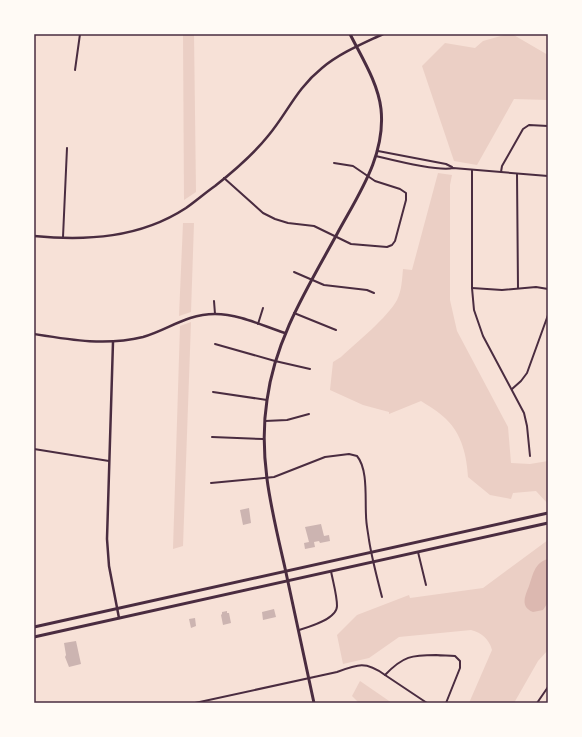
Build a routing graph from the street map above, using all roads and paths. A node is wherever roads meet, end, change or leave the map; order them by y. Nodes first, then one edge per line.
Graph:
1 (80, 34) edge
2 (350, 34) edge
3 (383, 34) edge
4 (356, 48) junction
5 (75, 70) dead end
6 (548, 126) edge
7 (67, 148) dead end
8 (378, 151) junction
9 (376, 156) junction
10 (334, 163) dead end
11 (453, 168) junction
12 (472, 170) junction
13 (501, 172) junction
14 (517, 174) junction
15 (548, 176) edge
16 (368, 177) junction
17 (224, 178) junction
18 (34, 236) edge
19 (63, 237) junction
20 (335, 237) junction
21 (294, 272) dead end
22 (312, 280) junction
23 (472, 288) junction
24 (518, 288) junction
25 (548, 289) edge
26 (374, 293) dead end
27 (214, 301) dead end
28 (263, 308) dead end
29 (215, 314) junction
30 (294, 314) junction
31 (548, 315) edge
32 (258, 324) junction
33 (336, 330) dead end
34 (285, 333) junction
35 (34, 334) edge
36 (113, 342) junction
37 (215, 344) dead end
38 (275, 362) junction
39 (310, 370) dead end
40 (512, 389) junction
41 (214, 392) dead end
42 (267, 400) junction
43 (309, 414) dead end
44 (265, 421) junction
45 (212, 438) dead end
46 (263, 438) junction
47 (34, 449) edge
48 (530, 456) dead end
49 (109, 461) junction
50 (266, 477) junction
51 (211, 483) dead end
52 (548, 513) edge
53 (548, 523) edge
54 (372, 552) junction
55 (418, 552) junction
56 (374, 562) junction
57 (331, 571) junction
58 (285, 572) junction
59 (287, 581) junction
60 (426, 585) dead end
61 (193, 592) junction
62 (382, 597) dead end
63 (195, 601) junction
64 (117, 609) junction
65 (119, 618) junction
66 (49, 624) junction
67 (34, 627) edge
68 (298, 630) junction
69 (51, 634) junction
70 (34, 637) edge
71 (385, 675) junction
72 (309, 678) junction
73 (548, 688) edge
74 (197, 703) edge
75 (314, 703) edge
76 (427, 703) edge
77 (446, 703) edge
78 (537, 703) edge

1 - 5 street
2 - 4 main road
3 - 4 street
4 - 8 main road
4 - 17 street
6 - 13 street
7 - 19 street
8 - 9 main road
8 - 11 street
9 - 11 street
9 - 16 main road
10 - 16 street
11 - 12 street
12 - 13 street
12 - 23 street
13 - 14 street
14 - 15 street
14 - 24 street
16 - 20 main road
16 - 20 street
17 - 19 street
17 - 20 street
18 - 19 street
20 - 22 main road
21 - 22 street
22 - 26 street
22 - 30 main road
23 - 24 street
23 - 40 street
24 - 25 street
27 - 29 street
28 - 32 street
29 - 32 street
29 - 36 street
30 - 33 street
30 - 34 main road
31 - 40 street
32 - 34 street
34 - 38 main road
35 - 36 street
36 - 49 street
37 - 38 street
38 - 39 street
38 - 42 main road
40 - 48 street
41 - 42 street
42 - 44 main road
43 - 44 street
44 - 46 main road
45 - 46 street
46 - 50 main road
47 - 49 street
49 - 64 street
50 - 51 street
50 - 54 street
50 - 58 main road
52 - 54 main road
53 - 55 main road
54 - 56 street
54 - 58 main road
55 - 56 main road
55 - 60 street
56 - 57 main road
56 - 62 street
57 - 59 main road
57 - 68 street
58 - 59 main road
58 - 61 main road
59 - 63 main road
59 - 68 main road
61 - 63 main road
61 - 64 main road
63 - 65 main road
64 - 65 street
64 - 66 main road
65 - 69 main road
66 - 67 main road
66 - 69 main road
68 - 72 main road
69 - 70 main road
71 - 72 street
71 - 76 street
71 - 77 street
72 - 74 street
72 - 75 main road
73 - 78 street

